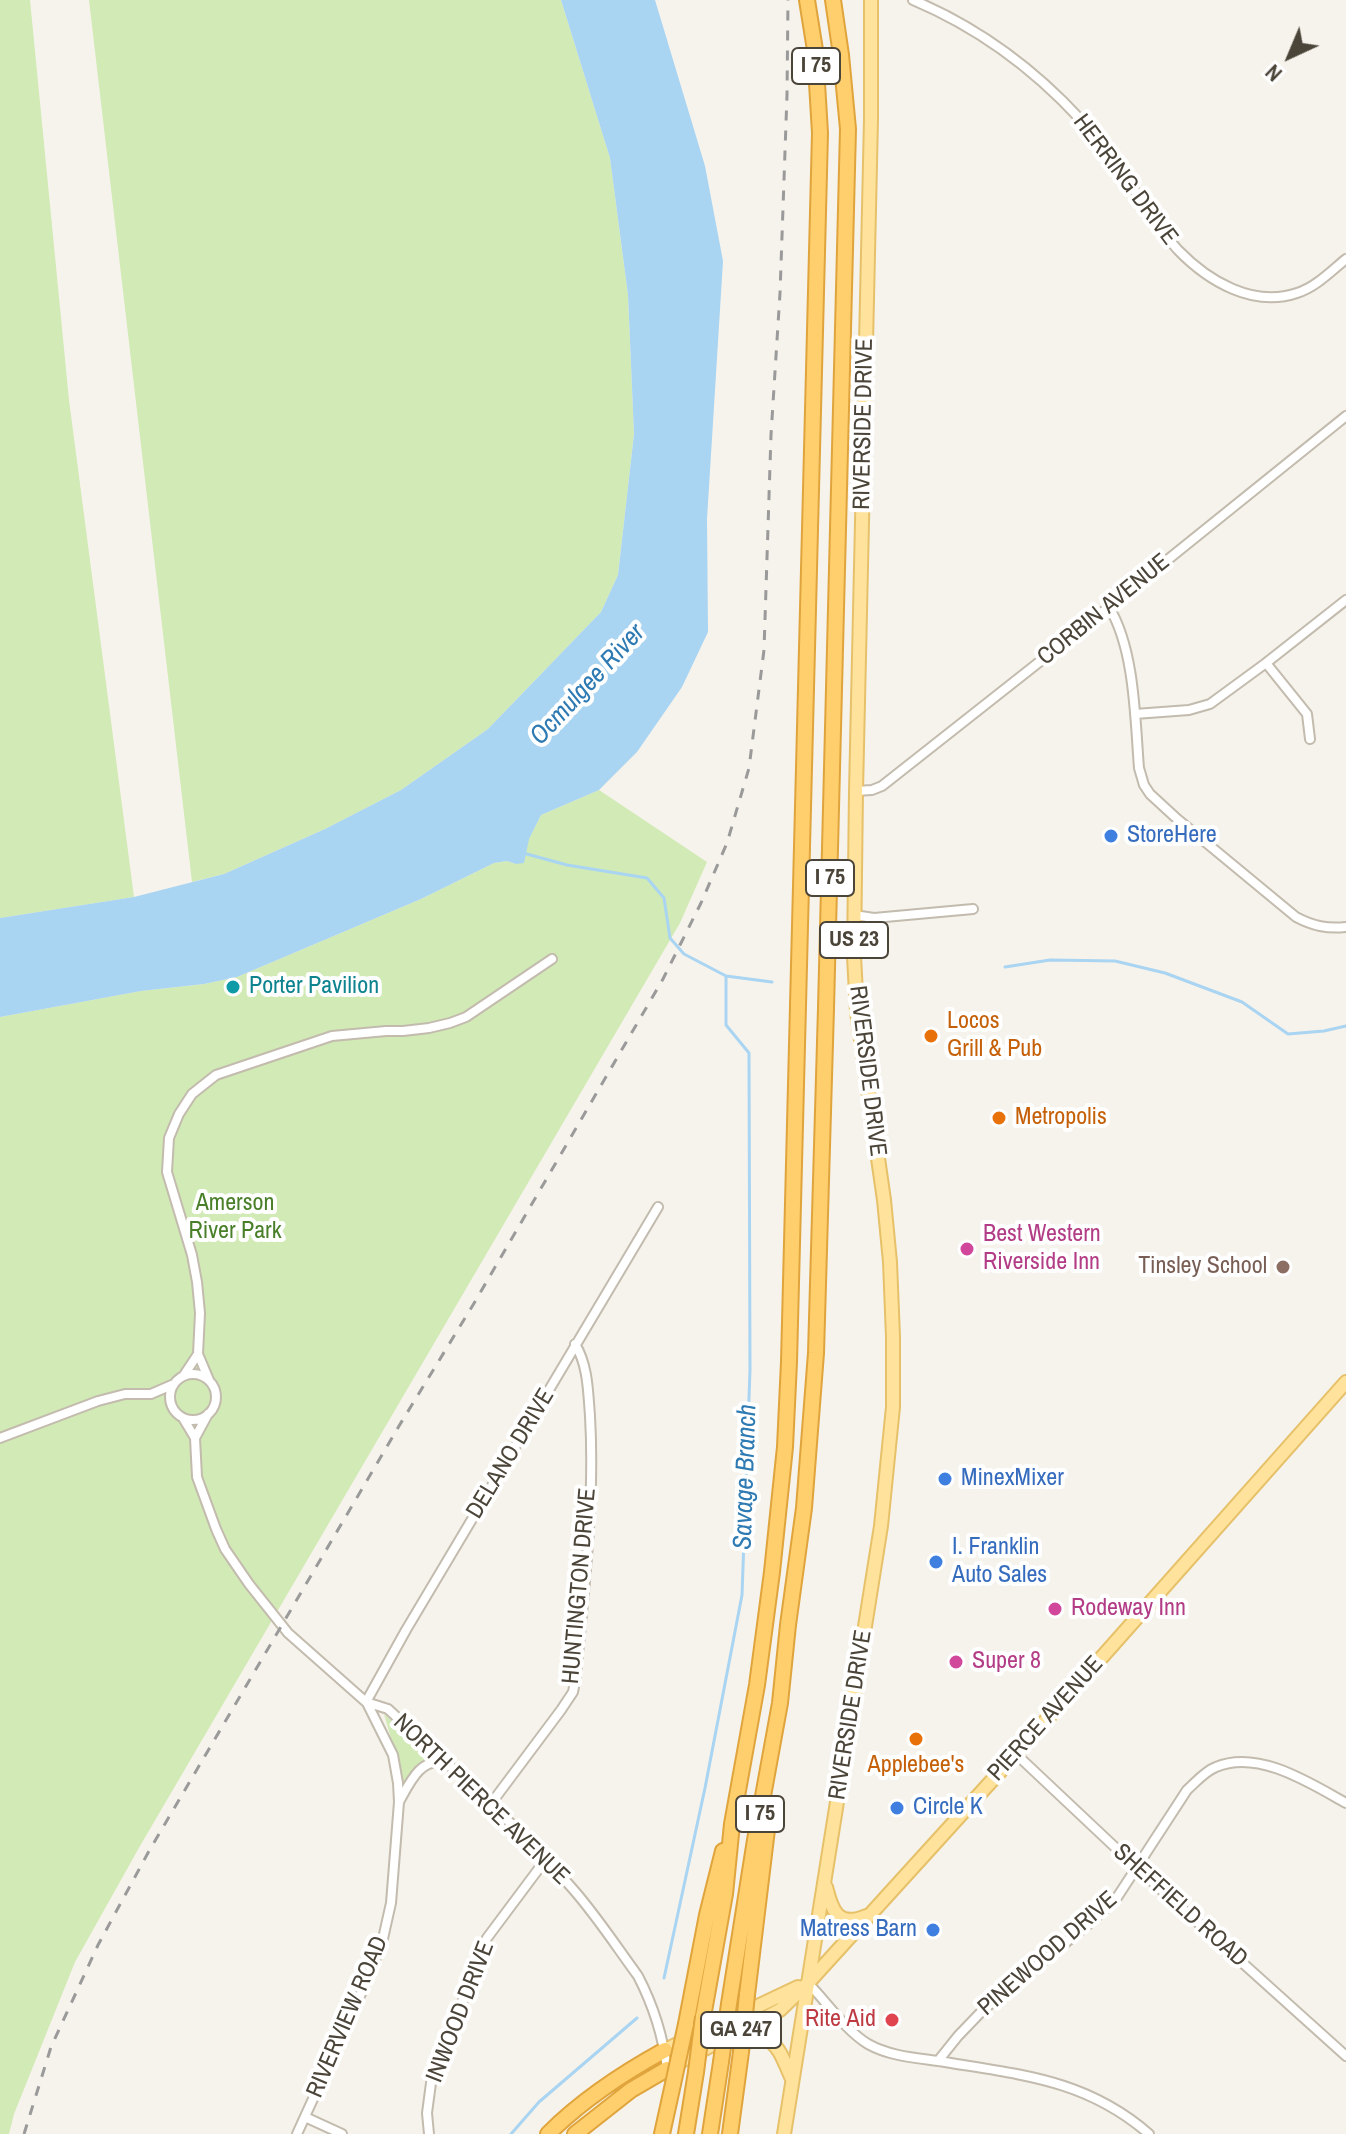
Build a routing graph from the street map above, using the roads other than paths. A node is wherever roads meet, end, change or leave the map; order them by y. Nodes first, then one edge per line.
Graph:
1 (807, 0) edge
2 (833, 0) edge
3 (871, 0) edge
4 (913, 0) edge
5 (1346, 259) edge
6 (1346, 416) edge
7 (1346, 600) edge
8 (1109, 607) junction
9 (1266, 663) junction
10 (1135, 714) junction
11 (1310, 739) dead end
12 (856, 791) junction
13 (973, 909) dead end
14 (854, 915) junction
15 (1346, 927) edge
16 (552, 959) dead end
17 (658, 1207) dead end
18 (575, 1344) junction
19 (198, 1354) junction
20 (184, 1375) junction
21 (209, 1380) junction
22 (1346, 1382) edge
23 (174, 1384) junction
24 (151, 1394) junction
25 (172, 1407) junction
26 (209, 1413) junction
27 (183, 1418) junction
28 (0, 1438) edge
29 (195, 1438) junction
30 (366, 1702) junction
31 (774, 1747) junction
32 (1016, 1754) junction
33 (446, 1763) junction
34 (399, 1802) junction
35 (1346, 1803) edge
36 (490, 1805) junction
37 (732, 1824) junction
38 (546, 1859) junction
39 (1136, 1867) junction
40 (825, 1882) junction
41 (869, 1915) junction
42 (808, 1983) junction
43 (736, 2033) junction
44 (665, 2050) junction
45 (1346, 2056) edge
46 (938, 2061) junction
47 (667, 2069) junction
48 (793, 2079) junction
49 (305, 2117) junction
50 (297, 2134) edge
51 (342, 2134) edge
52 (429, 2134) edge
53 (548, 2134) edge
54 (575, 2134) edge
55 (662, 2134) edge
56 (686, 2134) edge
57 (710, 2134) edge
58 (730, 2134) edge
59 (784, 2134) edge
60 (1149, 2134) edge

1 - 37 highway, I 75
2 - 31 highway, I 75
3 - 12 main road, RIVERSIDE DRIVE / US 23
4 - 5 street, HERRING DRIVE
6 - 8 street, CORBIN AVENUE
7 - 9 street
8 - 10 street
8 - 12 street, CORBIN AVENUE
9 - 10 street
9 - 11 street
10 - 15 street
12 - 14 main road, RIVERSIDE DRIVE / US 23
13 - 14 street
14 - 40 main road, RIVERSIDE DRIVE / US 23
16 - 19 street
17 - 18 street, DELANO DRIVE
18 - 30 street, DELANO DRIVE
18 - 36 street, HUNTINGTON DRIVE
19 - 20 street
19 - 21 street
20 - 21 street
20 - 23 street
21 - 26 street
22 - 32 main road, PIERCE AVENUE / GA 247
23 - 24 street
23 - 25 street
24 - 25 street
24 - 28 street
25 - 27 street
26 - 27 street
26 - 29 street
27 - 29 street, NORTH PIERCE AVENUE
29 - 30 street, NORTH PIERCE AVENUE
30 - 33 street, NORTH PIERCE AVENUE
30 - 34 street, RIVERVIEW ROAD
31 - 57 highway, I 75, bridge
31 - 58 highway, bridge
32 - 39 street, SHEFFIELD ROAD
32 - 41 main road, PIERCE AVENUE / GA 247
33 - 34 street, RIVERVIEW ROAD
33 - 36 street, NORTH PIERCE AVENUE
34 - 49 street, RIVERVIEW ROAD
35 - 39 street, PINEWOOD DRIVE
36 - 38 street, NORTH PIERCE AVENUE
37 - 55 highway, bridge
37 - 56 highway, I 75, bridge
38 - 44 street, NORTH PIERCE AVENUE
38 - 52 street, INWOOD DRIVE
39 - 45 street, SHEFFIELD ROAD
39 - 46 street, PINEWOOD DRIVE
40 - 41 main road
40 - 42 main road, RIVERSIDE DRIVE / US 23
41 - 42 main road, PIERCE AVENUE / GA 247
42 - 43 main road, PIERCE AVENUE / GA 247
42 - 44 main road, PIERCE AVENUE / GA 247
42 - 46 street
42 - 48 main road, RIVERSIDE DRIVE / US 23
43 - 47 main road, PIERCE AVENUE / GA 247
43 - 48 main road
44 - 47 street, NORTH PIERCE AVENUE
44 - 53 highway
46 - 60 street
47 - 54 highway
48 - 59 main road, RIVERSIDE DRIVE / US 23
49 - 50 street, RIVERVIEW ROAD
49 - 51 street

